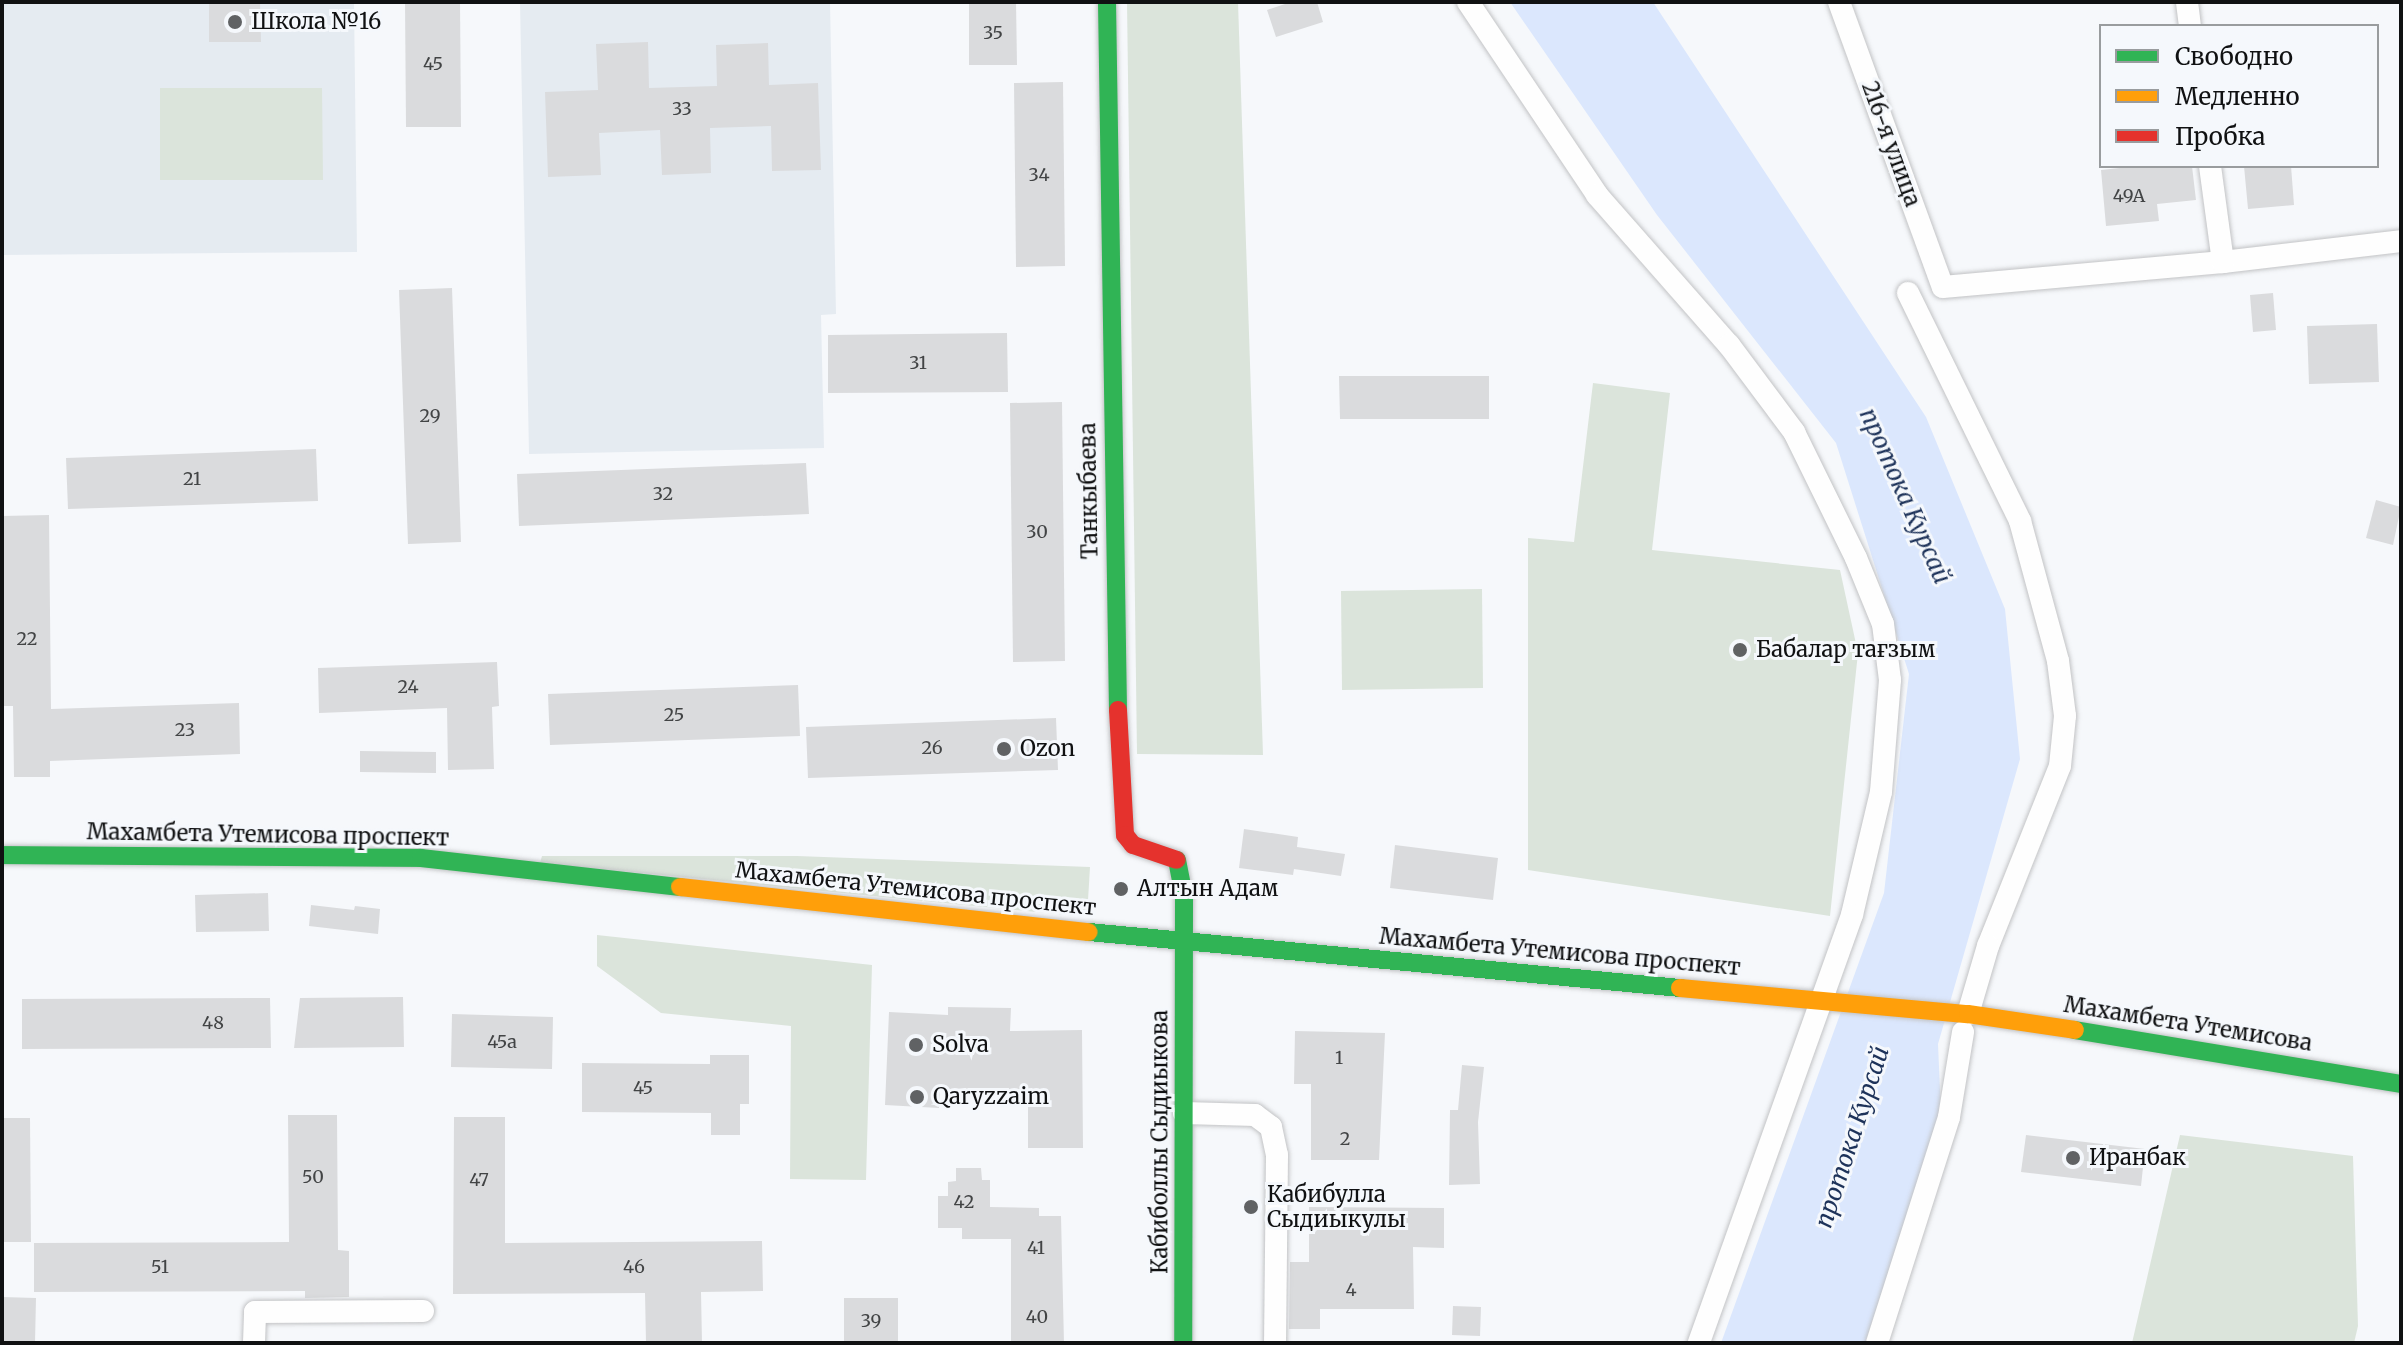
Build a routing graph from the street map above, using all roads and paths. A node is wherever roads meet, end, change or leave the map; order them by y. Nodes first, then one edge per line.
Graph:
1 (1107, 2) edge
2 (1468, 2) edge
3 (1839, 2) edge
4 (2187, 2) edge
5 (2190, 24) edge
6 (2210, 168) edge
7 (2401, 241) edge
8 (2223, 262) junction
9 (1908, 293) dead end
10 (2, 855) edge
11 (1186, 942) junction
12 (1823, 999) junction
13 (1966, 1023) junction
14 (2401, 1084) edge
15 (1184, 1113) junction
16 (423, 1311) dead end
17 (254, 1343) edge
18 (1183, 1343) edge
19 (1275, 1343) edge
20 (1699, 1343) edge
21 (1877, 1343) edge

1 - 11 street, Танкыбаева
2 - 12 street
3 - 8 street, 216-я улица
4 - 5 street
6 - 8 street
7 - 8 street
9 - 13 street
10 - 11 street, Махамбета Утемисова проспект
11 - 12 street, Махамбета Утемисова проспект
11 - 15 street, Кабиболлы Сыдиыкова
12 - 13 street, Махамбета Утемисова проспект
12 - 20 street
13 - 14 street, Махамбета Утемисова
13 - 21 street
15 - 18 street, Кабиболлы Сыдиыкова
15 - 19 street
16 - 17 street

